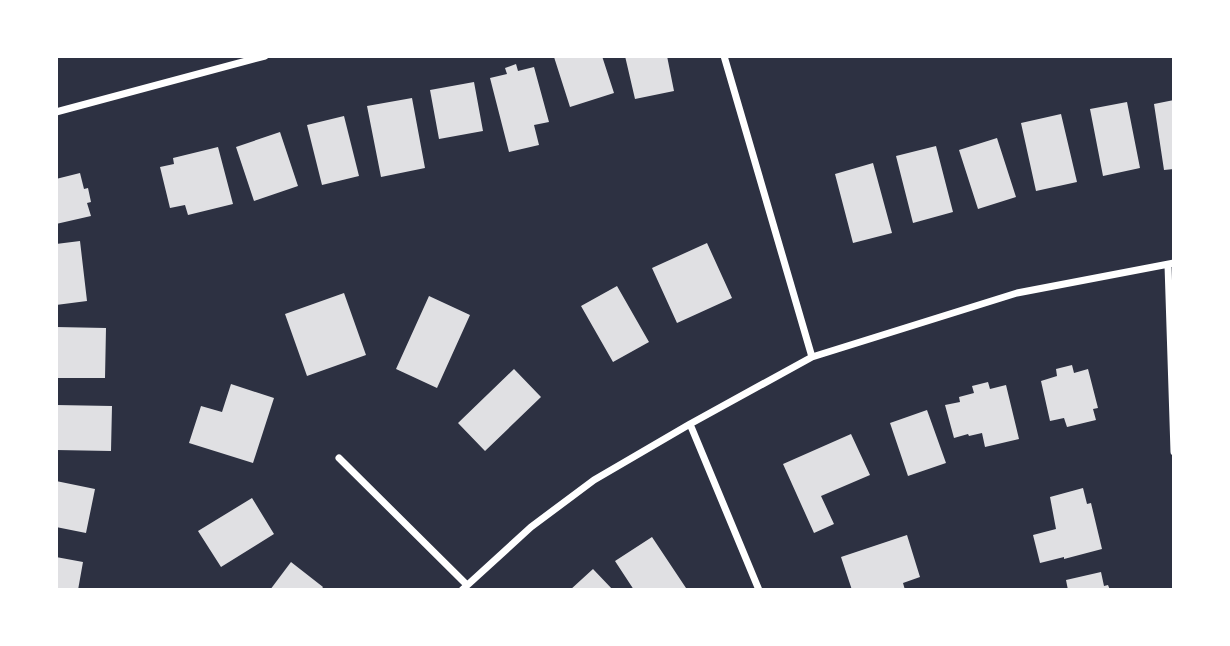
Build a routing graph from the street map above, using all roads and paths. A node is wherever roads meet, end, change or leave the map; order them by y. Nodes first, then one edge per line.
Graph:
1 (265, 56) edge
2 (724, 56) edge
3 (56, 112) edge
4 (1172, 265) edge
5 (812, 358) junction
6 (690, 424) junction
7 (1174, 452) edge
8 (339, 458) dead end
9 (465, 587) edge
10 (759, 590) edge

1 - 3 street
2 - 5 street
4 - 5 street
4 - 7 street
5 - 6 street
6 - 9 street
6 - 10 street
8 - 9 street

